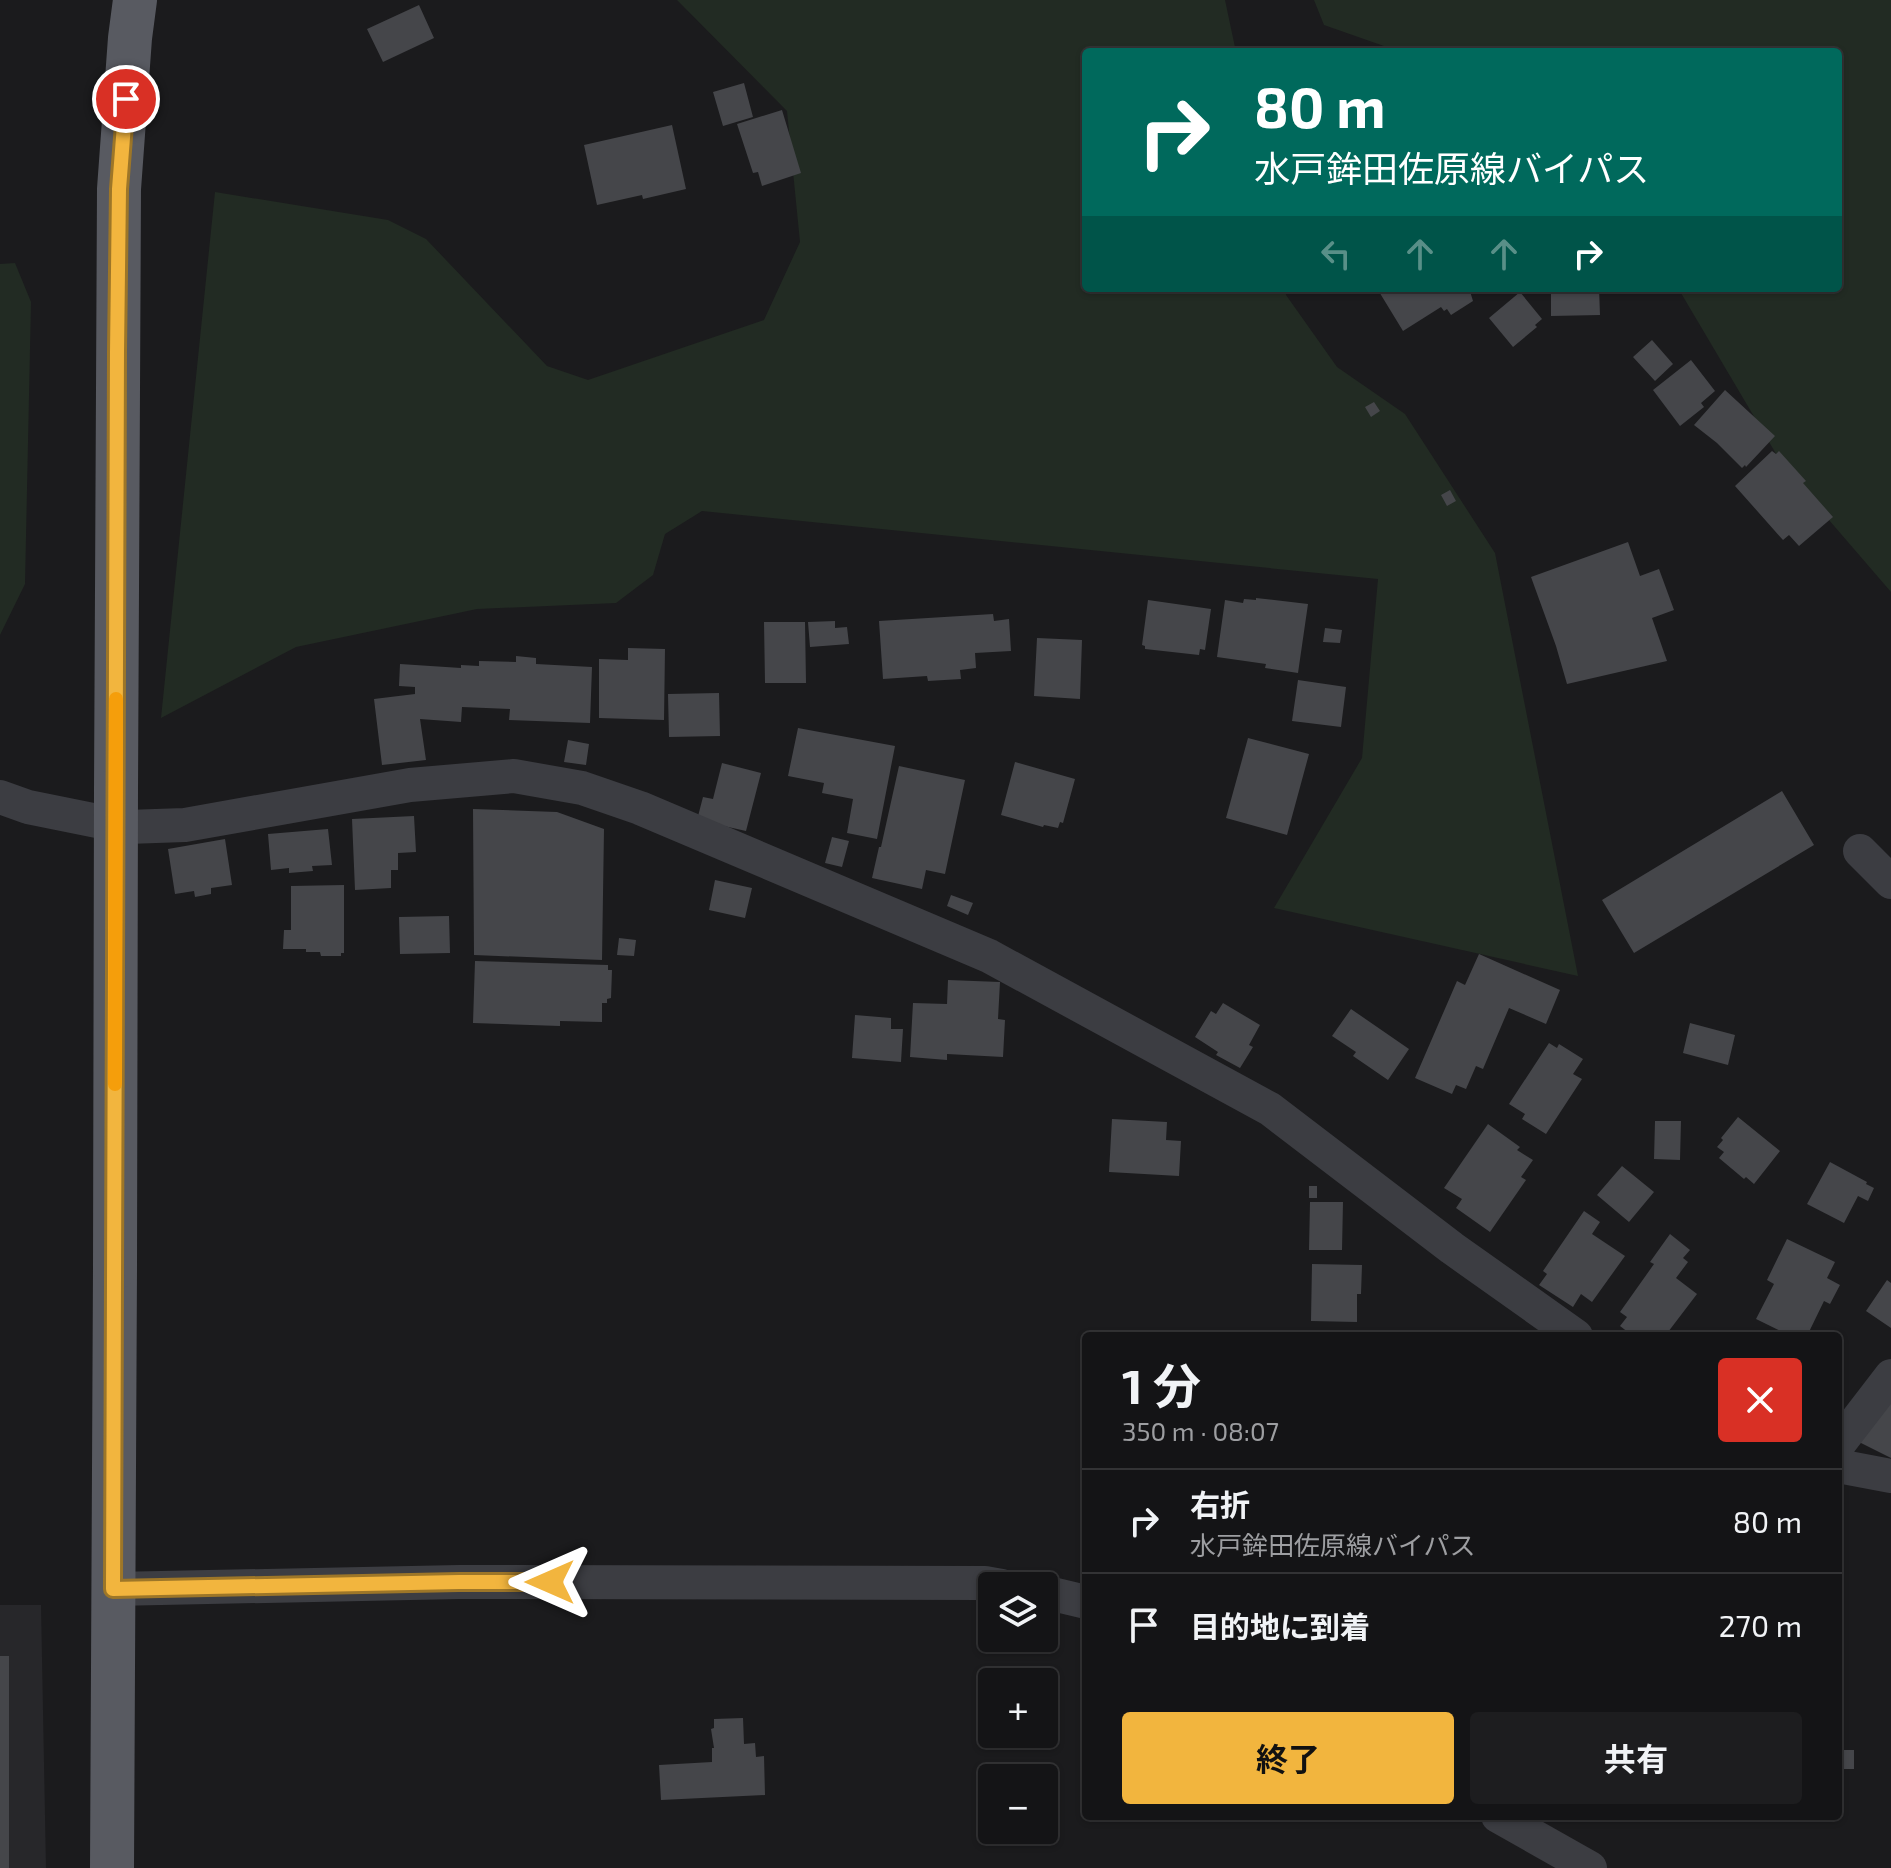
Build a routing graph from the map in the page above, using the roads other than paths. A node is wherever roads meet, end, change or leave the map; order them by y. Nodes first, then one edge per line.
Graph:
1 (135, 0) edge
2 (0, 797) edge
3 (1860, 851) dead end
4 (1891, 882) edge
5 (1570, 1332) edge
6 (1891, 1376) edge
7 (1842, 1440) edge
8 (1842, 1467) edge
9 (1891, 1476) edge
10 (978, 1583) edge
11 (113, 1589) junction
12 (1058, 1595) edge
13 (1082, 1601) edge
14 (1505, 1820) edge
15 (112, 1868) edge
16 (1590, 1868) edge

1 - 11 main road, bridge
2 - 5 street
3 - 4 street
6 - 7 street
8 - 9 street
10 - 11 street
11 - 15 main road
12 - 13 street
14 - 16 street

